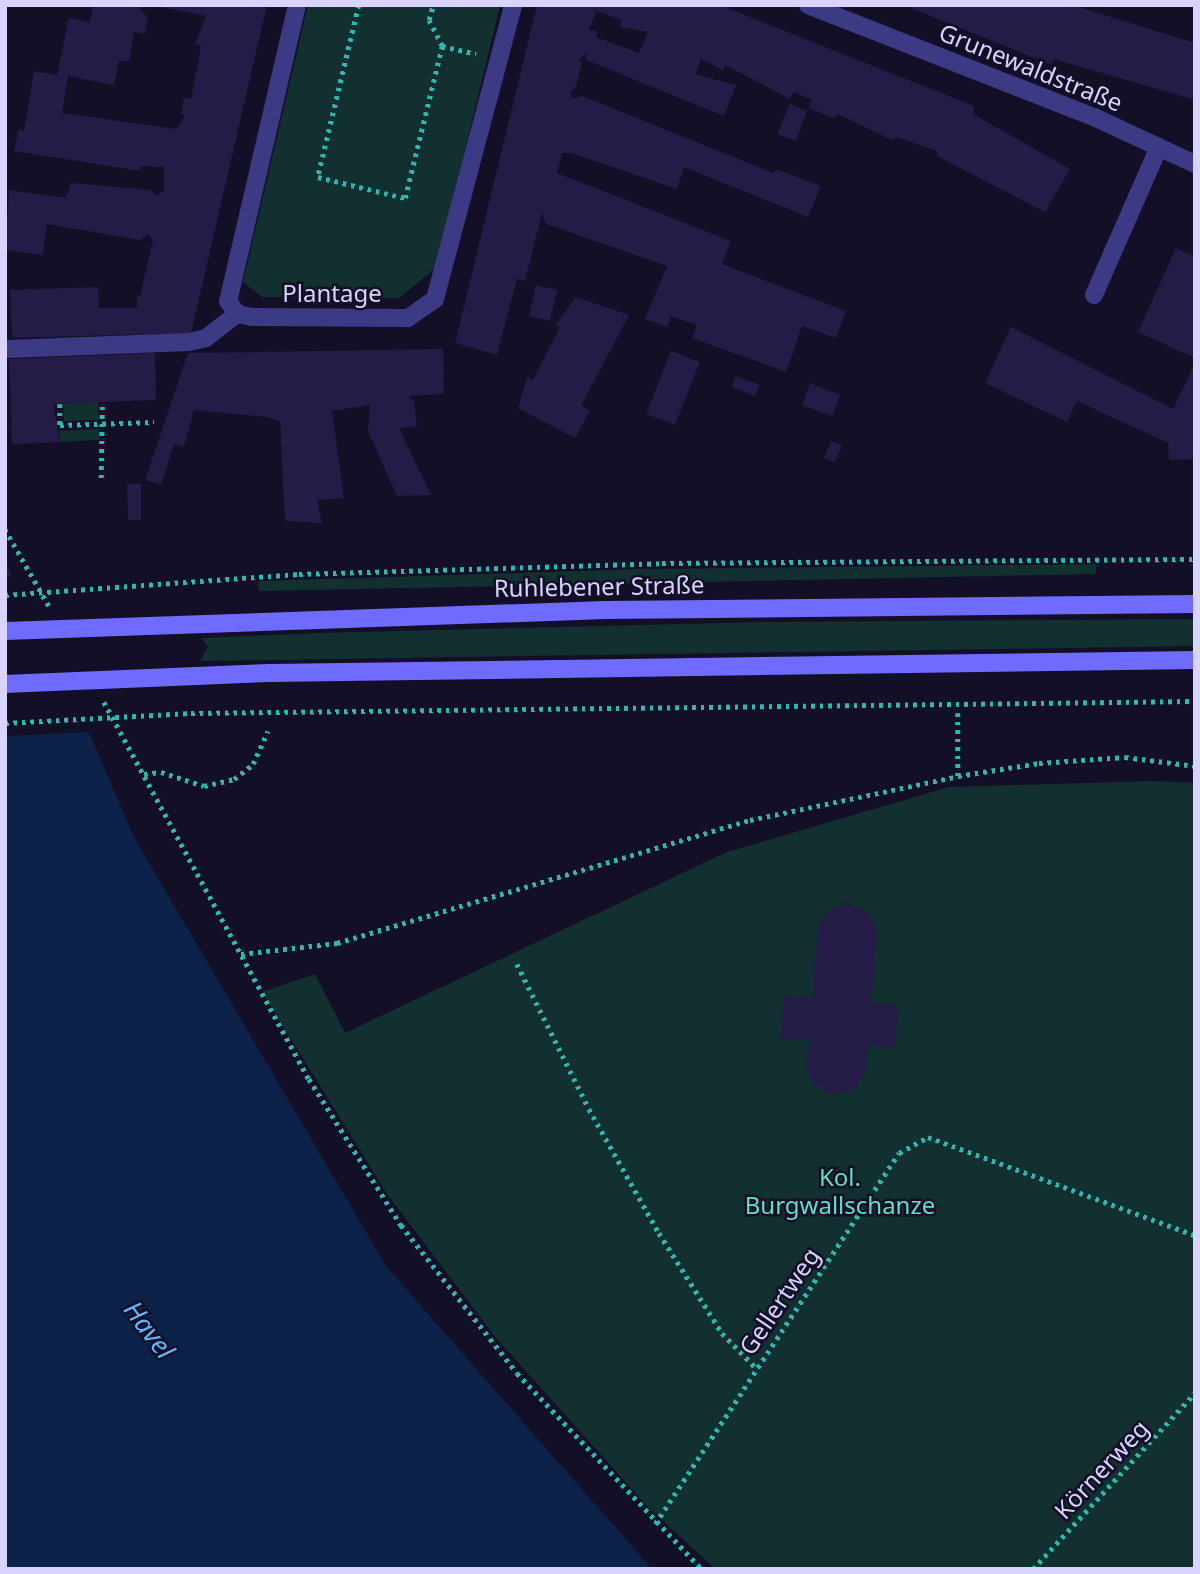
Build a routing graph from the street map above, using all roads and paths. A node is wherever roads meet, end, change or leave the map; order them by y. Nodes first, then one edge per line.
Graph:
1 (297, 5) edge
2 (359, 5) edge
3 (433, 5) edge
4 (513, 5) edge
5 (808, 5) edge
6 (442, 46) junction
7 (499, 60) junction
8 (1159, 147) junction
9 (1195, 164) edge
10 (1094, 295) dead end
11 (237, 314) junction
12 (8, 349) dead end
13 (102, 402) dead end
14 (60, 404) dead end
15 (154, 422) dead end
16 (102, 424) junction
17 (101, 478) dead end
18 (5, 529) edge
19 (1195, 559) edge
20 (5, 595) edge
21 (1195, 604) edge
22 (53, 612) dead end
23 (5, 631) edge
24 (1195, 660) edge
25 (5, 684) edge
26 (99, 694) dead end
27 (1195, 701) edge
28 (958, 712) dead end
29 (5, 723) edge
30 (268, 731) dead end
31 (1195, 766) edge
32 (144, 774) junction
33 (958, 776) junction
34 (241, 954) junction
35 (517, 964) dead end
36 (1195, 1235) edge
37 (756, 1368) junction
38 (1195, 1393) edge
39 (655, 1524) junction
40 (702, 1569) edge
41 (1033, 1569) edge

1 - 11 street
2 - 6 path
3 - 6 path
4 - 7 street, Plantage
5 - 8 street, Grunewaldstraße
6 - 7 path
7 - 11 street, Plantage
8 - 9 street, Grunewaldstraße
8 - 10 street
11 - 12 street
13 - 16 path
14 - 16 path
15 - 16 path
16 - 17 path
18 - 22 path
19 - 20 path
21 - 23 main road, Ruhlebener Straße
24 - 25 main road
26 - 32 path
27 - 29 path
28 - 33 path
30 - 32 path
31 - 33 path
32 - 34 path
33 - 34 path
34 - 39 path
35 - 37 path
36 - 37 path, Gellertweg
37 - 39 path, Gellertweg
38 - 41 path, Körnerweg
39 - 40 path

